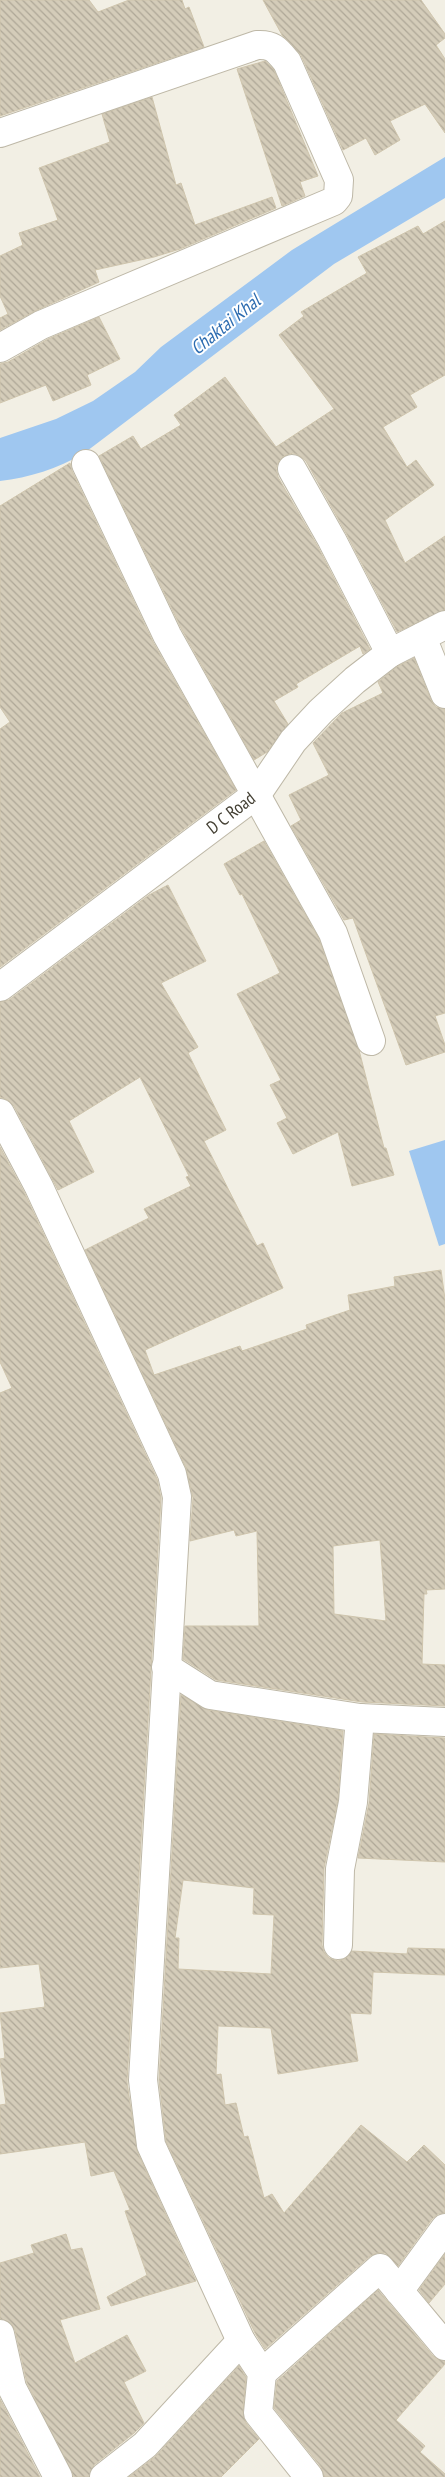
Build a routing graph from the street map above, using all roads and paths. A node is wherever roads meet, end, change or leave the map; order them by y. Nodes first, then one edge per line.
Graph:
1 (0, 133) edge
2 (0, 348) edge
3 (86, 464) dead end
4 (292, 469) dead end
5 (434, 631) edge
6 (390, 653) junction
7 (445, 694) edge
8 (257, 794) junction
9 (0, 987) edge
10 (371, 1041) dead end
11 (0, 1113) edge
12 (166, 1667) junction
13 (360, 1718) junction
14 (445, 1722) edge
15 (338, 1945) dead end
16 (445, 2228) edge
17 (399, 2291) junction
18 (0, 2334) edge
19 (241, 2341) junction
20 (445, 2346) edge
21 (262, 2373) junction
22 (58, 2477) edge
23 (104, 2477) edge
24 (309, 2477) edge

1 - 2 street
3 - 8 street
4 - 6 street
5 - 6 street, D C Road
5 - 7 street
6 - 8 street, D C Road
8 - 9 street, D C Road
8 - 10 street
11 - 12 street
12 - 13 street
12 - 19 street
13 - 14 street
13 - 15 street
16 - 17 street
17 - 20 street
17 - 21 street
18 - 22 street
19 - 21 street
19 - 23 street
21 - 24 street

